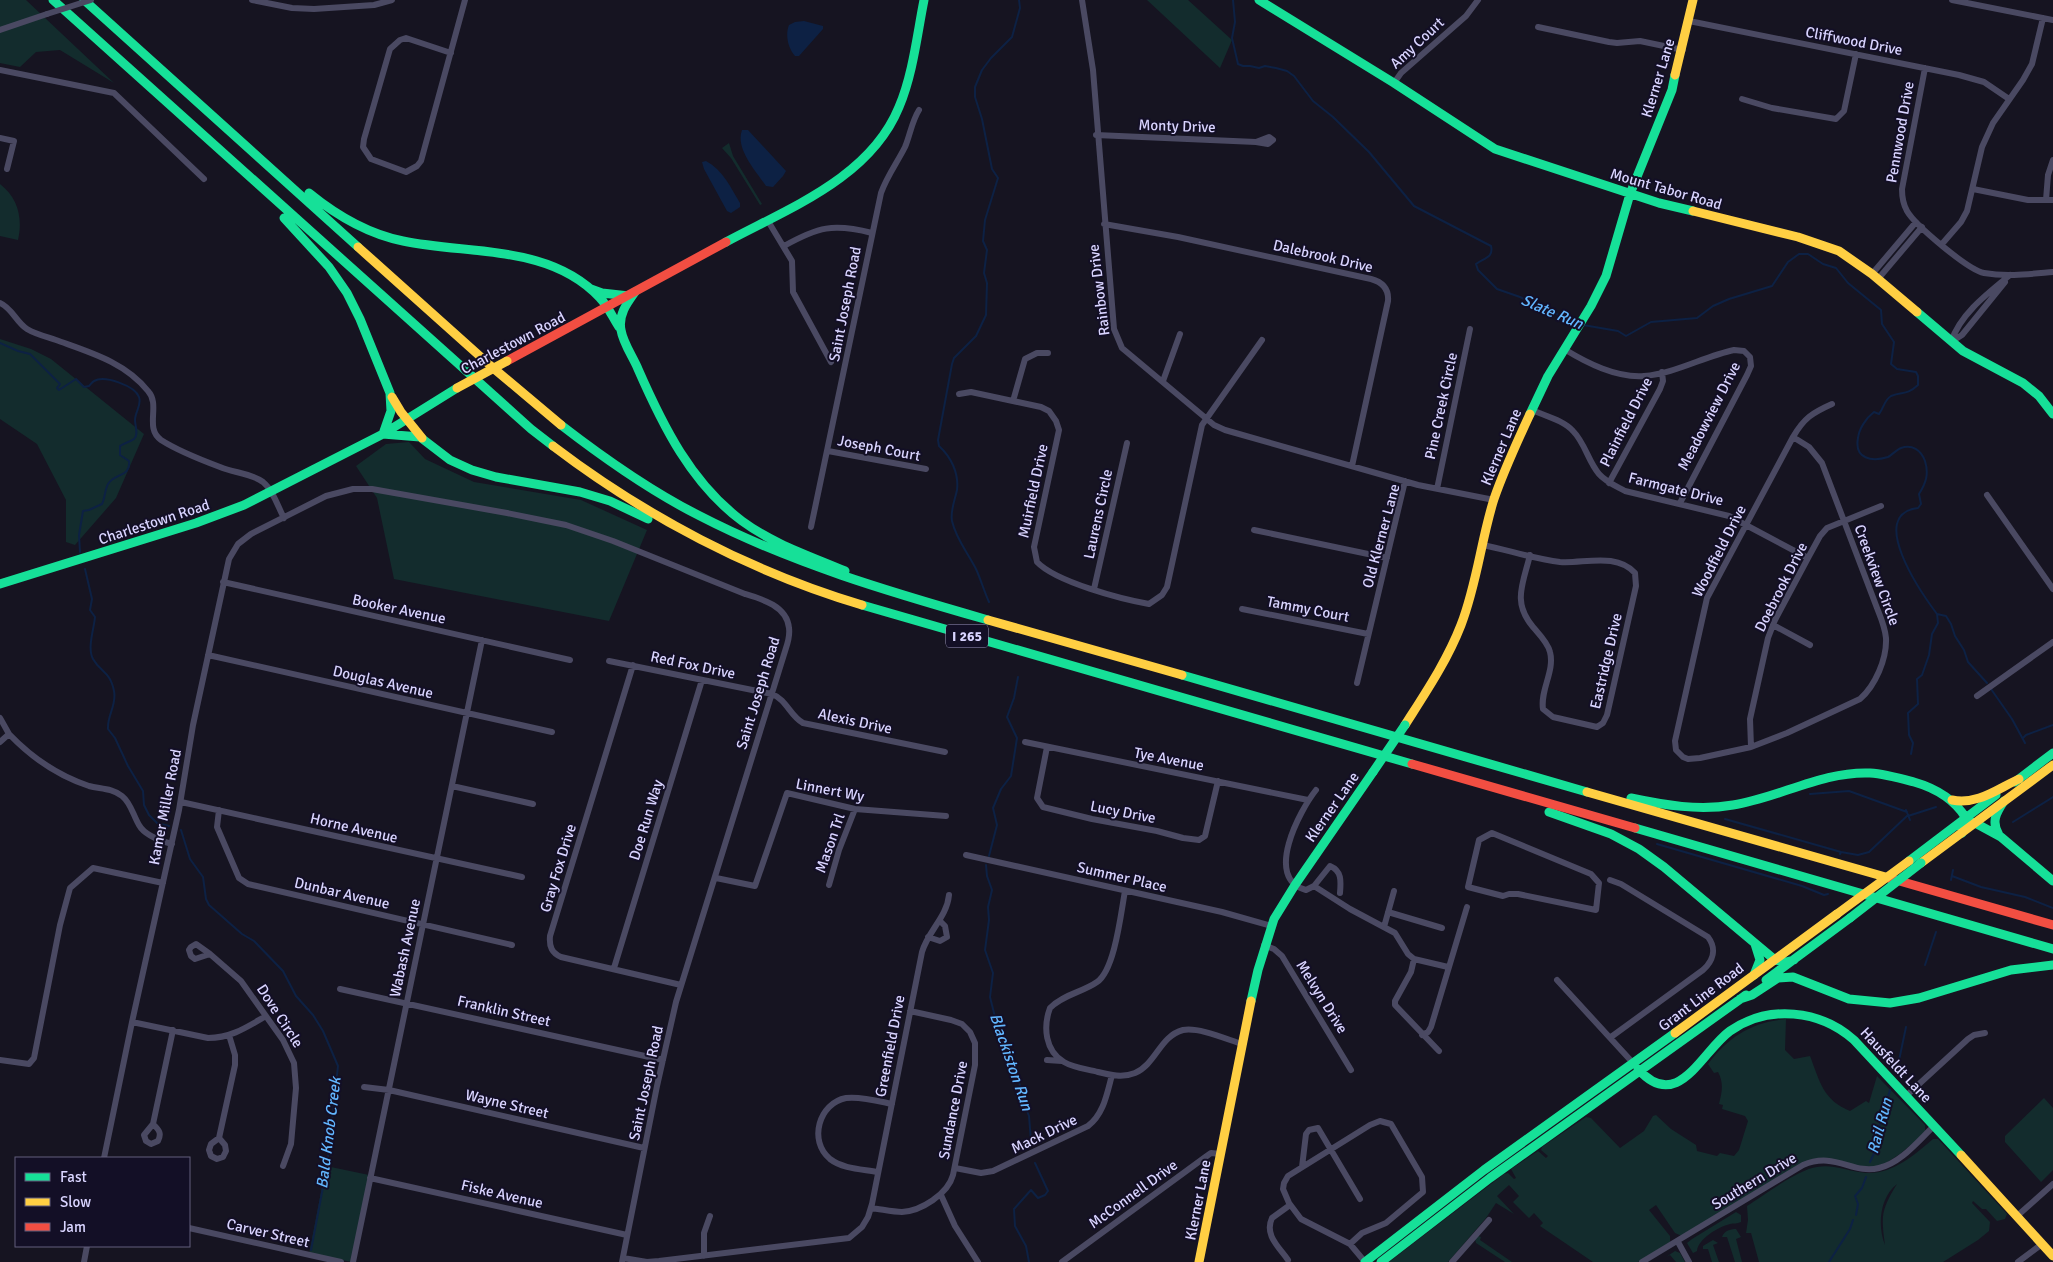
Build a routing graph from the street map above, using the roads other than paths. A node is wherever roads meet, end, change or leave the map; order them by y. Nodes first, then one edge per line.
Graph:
1 (53, 0) edge
2 (84, 0) edge
3 (91, 0) edge
4 (252, 0) edge
5 (392, 0) edge
6 (465, 0) edge
7 (924, 0) edge
8 (1082, 0) edge
9 (1259, 0) edge
10 (1478, 0) edge
11 (1693, 0) edge
12 (1952, 0) edge
13 (2043, 18) junction
14 (2053, 20) edge
15 (1689, 21) junction
16 (1538, 27) dead end
17 (0, 30) edge
18 (1683, 50) junction
19 (451, 52) junction
20 (1856, 54) junction
21 (1925, 68) junction
22 (0, 70) edge
23 (1394, 83) junction
24 (1742, 99) dead end
25 (2009, 99) junction
26 (164, 100) junction
27 (919, 110) dead end
28 (217, 120) junction
29 (1096, 135) junction
30 (0, 138) edge
31 (1256, 142) dead end
32 (2053, 160) edge
33 (7, 169) dead end
34 (204, 179) dead end
35 (1973, 190) junction
36 (1630, 194) junction
37 (2050, 200) edge
38 (768, 221) junction
39 (1916, 222) junction
40 (1104, 224) junction
41 (1922, 227) junction
42 (872, 232) junction
43 (1942, 244) junction
44 (784, 246) junction
45 (2053, 272) edge
46 (2010, 275) junction
47 (1875, 276) junction
48 (590, 289) junction
49 (632, 294) junction
50 (0, 303) edge
51 (607, 308) junction
52 (1470, 329) dead end
53 (621, 331) junction
54 (1180, 334) dead end
55 (1262, 340) dead end
56 (1951, 342) junction
57 (1564, 349) junction
58 (1048, 353) dead end
59 (831, 362) dead end
60 (1662, 372) junction
61 (1163, 381) junction
62 (390, 393) junction
63 (959, 394) dead end
64 (1013, 401) junction
65 (1832, 404) dead end
66 (1532, 410) junction
67 (2053, 414) edge
68 (407, 419) junction
69 (1208, 419) junction
70 (383, 434) junction
71 (1793, 437) junction
72 (426, 441) junction
73 (1127, 443) dead end
74 (828, 450) junction
75 (1352, 466) junction
76 (926, 469) dead end
77 (1405, 481) junction
78 (1609, 483) junction
79 (1437, 489) junction
80 (271, 492) junction
81 (1987, 495) dead end
82 (1494, 500) junction
83 (1680, 503) junction
84 (1882, 506) dead end
85 (284, 518) junction
86 (1844, 521) junction
87 (1747, 525) junction
88 (811, 527) dead end
89 (1254, 530) dead end
90 (1483, 545) junction
91 (723, 552) junction
92 (1530, 555) junction
93 (1387, 558) junction
94 (1808, 558) junction
95 (223, 582) junction
96 (0, 584) edge
97 (1094, 589) junction
98 (2053, 590) edge
99 (1242, 609) dead end
100 (956, 612) junction
101 (1773, 625) junction
102 (1368, 634) junction
103 (482, 640) junction
104 (2053, 642) edge
105 (1810, 645) dead end
106 (208, 656) junction
107 (570, 660) dead end
108 (609, 661) dead end
109 (633, 665) junction
110 (702, 680) junction
111 (1358, 683) dead end
112 (772, 694) junction
113 (1977, 696) dead end
114 (467, 713) junction
115 (0, 718) edge
116 (552, 732) dead end
117 (9, 734) junction
118 (0, 742) edge
119 (1025, 742) dead end
120 (1047, 747) junction
121 (1751, 747) junction
122 (946, 752) dead end
123 (2053, 753) edge
124 (1688, 759) joint
125 (2053, 765) edge
126 (1530, 776) junction
127 (2019, 779) junction
128 (1218, 781) junction
129 (1468, 781) junction
130 (452, 786) junction
131 (1316, 790) dead end
132 (1308, 800) junction
133 (1952, 800) junction
134 (2004, 801) junction
135 (181, 802) junction
136 (533, 804) dead end
137 (855, 809) junction
138 (219, 810) junction
139 (946, 816) dead end
140 (1966, 818) junction
141 (1976, 822) junction
142 (1962, 833) junction
143 (2004, 839) junction
144 (172, 844) junction
145 (966, 855) dead end
146 (436, 858) junction
147 (522, 877) dead end
148 (716, 878) junction
149 (1610, 880) dead end
150 (2053, 881) edge
151 (163, 883) junction
152 (1599, 883) joint
153 (829, 885) dead end
154 (1295, 885) junction
155 (1314, 886) junction
156 (1125, 891) junction
157 (1394, 891) dead end
158 (1340, 893) dead end
159 (949, 895) dead end
160 (1467, 907) dead end
161 (1388, 912) junction
162 (940, 921) junction
163 (423, 924) junction
164 (2053, 925) edge
165 (1272, 926) junction
166 (1384, 927) junction
167 (1442, 928) dead end
168 (928, 937) junction
169 (1755, 944) junction
170 (512, 945) dead end
171 (1264, 945) junction
172 (2053, 948) edge
173 (210, 954) dead end
174 (1414, 959) junction
175 (1784, 960) junction
176 (2053, 965) edge
177 (1448, 967) junction
178 (614, 968) junction
179 (1754, 975) junction
180 (1797, 978) junction
181 (1557, 980) dead end
182 (681, 985) junction
183 (340, 989) dead end
184 (1740, 999) junction
185 (407, 1002) junction
186 (910, 1011) junction
187 (266, 1016) junction
188 (132, 1022) junction
189 (173, 1030) junction
190 (1985, 1033) dead end
191 (1422, 1034) junction
192 (229, 1036) junction
193 (1611, 1038) junction
194 (1242, 1044) junction
195 (1438, 1051) dead end
196 (0, 1060) edge
197 (663, 1060) junction
198 (1047, 1060) dead end
199 (1062, 1060) junction
200 (1637, 1068) junction
201 (1351, 1070) dead end
202 (1112, 1075) junction
203 (364, 1087) dead end
204 (389, 1090) junction
205 (1906, 1096) junction
206 (892, 1104) junction
207 (153, 1124) dead end
208 (1934, 1126) junction
209 (219, 1138) dead end
210 (644, 1148) junction
211 (1330, 1150) junction
212 (1221, 1154) junction
213 (104, 1157) edge
214 (283, 1166) dead end
215 (1302, 1167) junction
216 (955, 1168) junction
217 (878, 1172) junction
218 (370, 1178) junction
219 (2053, 1184) edge
220 (941, 1195) junction
221 (1360, 1199) dead end
222 (1290, 1205) junction
223 (871, 1208) junction
224 (710, 1216) dead end
225 (2017, 1216) junction
226 (1488, 1221) dead end
227 (190, 1228) edge
228 (627, 1235) junction
229 (1678, 1242) junction
230 (1350, 1244) junction
231 (2042, 1244) junction
232 (87, 1247) edge
233 (704, 1256) junction
234 (2053, 1256) edge
235 (622, 1260) edge
236 (1288, 1260) dead end
237 (84, 1262) edge
238 (342, 1262) edge
239 (353, 1262) edge
240 (978, 1262) edge
241 (1062, 1262) edge
242 (1199, 1262) edge
243 (1365, 1262) edge
244 (1381, 1262) edge
245 (1452, 1262) edge
246 (1642, 1262) edge
247 (1688, 1262) edge
248 (2018, 1262) edge

1 - 26 main road, I 265
2 - 28 main road, I 265
3 - 17 street, bridge
4 - 5 street
6 - 19 street
7 - 38 main road, Charlestown Road
8 - 29 street, Rainbow Drive
9 - 23 main road, Mount Tabor Road
10 - 23 street, Amy Court
11 - 15 main road, Klerner Lane
12 - 13 street
13 - 14 street
13 - 25 street
15 - 18 main road, Klerner Lane
15 - 20 street, Cliffwood Drive
16 - 18 street
18 - 36 main road, Klerner Lane
19 - 19 street
20 - 21 street, Cliffwood Drive
20 - 24 street
21 - 25 street, Cliffwood Drive
21 - 39 street, Pennwood Drive
22 - 34 street
23 - 36 main road, Mount Tabor Road
25 - 35 street
26 - 62 main road
26 - 91 main road, I 265
27 - 42 street, Saint Joseph Road
28 - 48 main road
28 - 100 main road, I 265
29 - 31 street, Monty Drive
29 - 40 street, Rainbow Drive
30 - 33 street
32 - 37 street
35 - 37 street
35 - 43 street
36 - 47 main road, Mount Tabor Road
36 - 57 main road, Klerner Lane
38 - 44 street
38 - 49 main road, Charlestown Road
39 - 41 street, Pennwood Drive
39 - 47 street
40 - 61 street, Rainbow Drive
40 - 75 street, Dalebrook Drive
41 - 43 street, Pennwood Drive
41 - 47 street
42 - 44 street, Saint Joseph Road
42 - 74 street, Saint Joseph Road
43 - 46 street, Pennwood Drive
44 - 59 street
45 - 46 street, Pennwood Drive
46 - 56 street
47 - 56 main road, Mount Tabor Road
48 - 49 main road
48 - 51 main road
49 - 51 main road, Charlestown Road
49 - 53 main road
50 - 80 street
51 - 53 main road
51 - 68 main road, Charlestown Road, bridge
52 - 79 street, Pine Creek Circle
53 - 100 main road
54 - 61 street
55 - 69 street, Muirfield Drive
56 - 67 main road, Mount Tabor Road
57 - 60 street, Meadowview Drive
57 - 66 main road, Klerner Lane
58 - 64 street
60 - 78 street, Plainfield Drive
60 - 83 street, Meadowview Drive
61 - 69 street, Rainbow Drive
62 - 68 main road
62 - 70 main road
63 - 64 street, Muirfield Drive
64 - 97 street, Muirfield Drive
65 - 71 street, Woodfield Drive
66 - 78 street, Farmgate Drive
66 - 82 main road, Klerner Lane
68 - 70 main road, Charlestown Road
68 - 72 main road
69 - 75 street, Rainbow Drive
69 - 97 street, Muirfield Drive
70 - 72 main road
70 - 80 main road, Charlestown Road
71 - 86 street, Creekview Circle
71 - 87 street, Woodfield Drive
72 - 91 main road
73 - 97 street, Laurens Circle
74 - 76 street, Joseph Court
74 - 88 street, Saint Joseph Road
75 - 77 street, Rainbow Drive
77 - 79 street, Old Klerner Lane
77 - 93 street, Old Klerner Lane
78 - 83 street, Farmgate Drive
79 - 82 street, Old Klerner Lane
80 - 85 street
80 - 96 main road, Charlestown Road
81 - 98 street
82 - 90 main road, Klerner Lane
83 - 87 street, Farmgate Drive
84 - 86 street, Doebrook Drive
85 - 95 street, Kamer Miller Road
85 - 112 street, Saint Joseph Road
86 - 94 street, Doebrook Drive
86 - 121 street, Creekview Circle
87 - 94 street, Farmgate Drive
87 - 124 street, Woodfield Drive
89 - 93 street
90 - 92 street, Eastridge Drive
90 - 154 main road, Klerner Lane, bridge
91 - 129 main road, I 265
92 - 92 street, Eastridge Drive
93 - 102 street, Old Klerner Lane
94 - 101 street, Doebrook Drive
95 - 103 street, Booker Avenue
95 - 106 street, Kamer Miller Road
99 - 102 street, Tammy Court
100 - 126 main road, I 265
101 - 105 street
101 - 121 street, Doebrook Drive
102 - 111 street, Old Klerner Lane
103 - 107 street, Booker Avenue
103 - 114 street, Wabash Avenue
104 - 113 street
106 - 114 street, Douglas Avenue
106 - 135 street, Kamer Miller Road
108 - 109 street, Red Fox Drive
109 - 110 street, Red Fox Drive
109 - 178 street, Gray Fox Drive
110 - 112 street, Red Fox Drive
110 - 178 street, Doe Run Way
112 - 122 street, Alexis Drive
112 - 148 street, Saint Joseph Road
114 - 116 street, Douglas Avenue
114 - 130 street, Wabash Avenue
115 - 117 street
117 - 118 street
117 - 144 street
119 - 120 street, Tye Avenue
120 - 128 street, Tye Avenue
120 - 128 street, Lucy Drive
121 - 124 street, Creekview Circle
123 - 127 main road, Grant Line Road
125 - 134 main road, Grant Line Road
126 - 133 main road
126 - 164 main road, I 265
127 - 133 main road
127 - 140 main road, Grant Line Road
128 - 132 street, Tye Avenue
129 - 169 main road
129 - 172 main road, I 265
130 - 136 street
130 - 146 street, Wabash Avenue
131 - 132 street, Klerner Lane
132 - 154 street, Klerner Lane
133 - 140 main road
134 - 141 main road, Grant Line Road
134 - 143 main road
135 - 138 street, Horne Avenue
135 - 144 street, Kamer Miller Road
137 - 139 street, Linnert Wy
137 - 148 street, Linnert Wy
137 - 153 street, Mason Trl
138 - 146 street, Horne Avenue
138 - 163 street, Dunbar Avenue
140 - 141 main road
140 - 142 main road
140 - 175 main road, Grant Line Road, bridge
141 - 142 main road, Grant Line Road
141 - 143 main road
142 - 175 main road, Grant Line Road, bridge
143 - 150 main road
144 - 151 street, Kamer Miller Road
145 - 156 street, Summer Place
146 - 147 street, Horne Avenue
146 - 163 street, Wabash Avenue
148 - 182 street, Saint Joseph Road
149 - 193 street
151 - 188 street, Kamer Miller Road
151 - 196 street
152 - 152 street
154 - 155 street
154 - 165 main road, Klerner Lane
155 - 158 street
155 - 166 street
156 - 165 street, Summer Place
156 - 199 street
157 - 161 street
159 - 162 street, Greenfield Drive
160 - 177 street
161 - 166 street
161 - 167 street
162 - 168 street, Greenfield Drive
162 - 168 street
163 - 170 street, Dunbar Avenue
163 - 185 street, Wabash Avenue
165 - 171 main road, Klerner Lane
166 - 174 street
168 - 186 street, Greenfield Drive
169 - 175 main road
169 - 179 main road
171 - 194 main road, Klerner Lane
171 - 201 street, Melvyn Drive
173 - 187 street, Dove Circle
174 - 177 street
174 - 191 street
175 - 179 main road, Grant Line Road
175 - 180 main road
175 - 184 main road, Grant Line Road
176 - 180 main road
177 - 191 street
178 - 182 street, Gray Fox Drive
179 - 200 main road, Grant Line Road
180 - 184 main road
181 - 193 street, Hausfeldt Lane
182 - 197 street, Saint Joseph Road
183 - 185 street, Franklin Street
184 - 200 main road, Grant Line Road
185 - 197 street, Franklin Street
185 - 204 street, Wabash Avenue
186 - 206 street, Greenfield Drive
186 - 216 street, Sundance Drive
187 - 192 street
187 - 214 street, Dove Circle
188 - 189 street
188 - 213 street, Kamer Miller Road
189 - 192 street
189 - 207 street
190 - 205 street
191 - 195 street
192 - 209 street
193 - 200 street, Hausfeldt Lane
194 - 202 street
194 - 212 main road, Klerner Lane
197 - 210 street, Saint Joseph Road
198 - 199 street
199 - 202 street
200 - 205 main road, Hausfeldt Lane
200 - 243 main road, Grant Line Road
200 - 244 main road, Grant Line Road
202 - 216 street, Mack Drive
203 - 204 street, Wayne Street
204 - 210 street, Wayne Street
204 - 218 street, Wabash Avenue
205 - 208 main road, Hausfeldt Lane
206 - 217 street, Greenfield Drive
206 - 217 street
208 - 225 main road, Hausfeldt Lane
208 - 229 street, Southern Drive
210 - 228 street, Saint Joseph Road
211 - 215 street
211 - 215 street
211 - 221 street
211 - 230 street
212 - 241 street, McConnell Drive
212 - 242 main road, Klerner Lane
215 - 222 street
216 - 220 street, Sundance Drive
217 - 223 street, Greenfield Drive
218 - 228 street, Fiske Avenue
218 - 239 street, Wabash Avenue
219 - 225 street
220 - 223 street
220 - 240 street
222 - 230 street
222 - 236 street
223 - 233 street, Greenfield Drive
224 - 233 street
225 - 231 main road, Hausfeldt Lane
226 - 245 street
227 - 238 street, Carver Street
228 - 235 street, Saint Joseph Road
229 - 246 street, Southern Drive
229 - 247 street
230 - 243 street
231 - 234 main road, Hausfeldt Lane
231 - 248 street
232 - 237 street
233 - 235 street, Greenfield Drive

